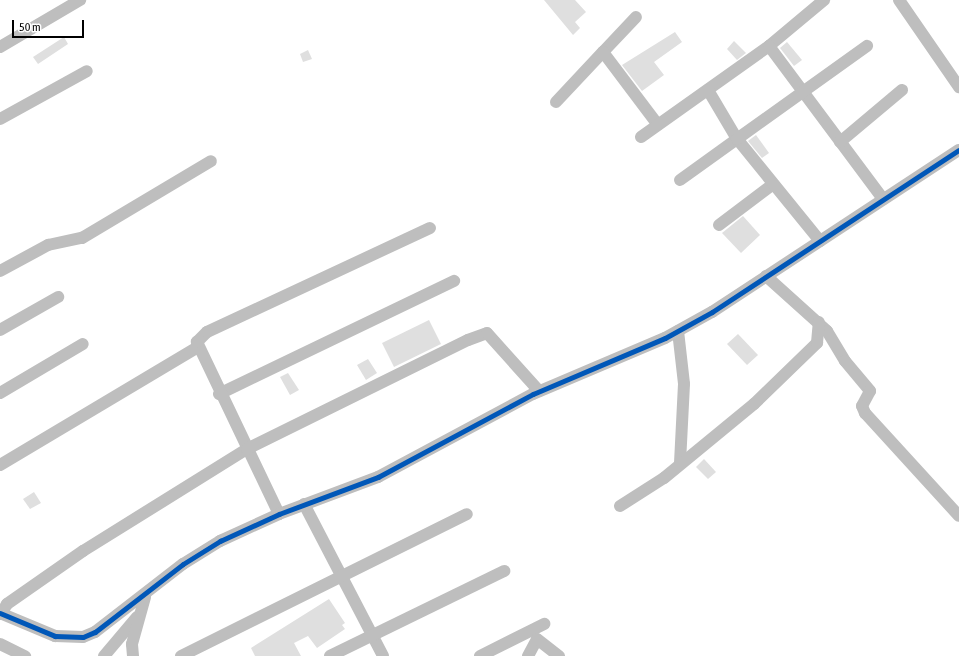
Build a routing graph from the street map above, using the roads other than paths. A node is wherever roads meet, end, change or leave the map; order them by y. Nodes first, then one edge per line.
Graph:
1 (80, 0) edge
2 (824, 0) edge
3 (899, 0) edge
4 (636, 17) dead end
5 (770, 46) junction
6 (867, 46) dead end
7 (0, 47) edge
8 (603, 52) junction
9 (88, 71) dead end
10 (959, 87) edge
11 (708, 90) junction
12 (902, 90) dead end
13 (803, 92) junction
14 (556, 102) dead end
15 (0, 119) edge
16 (658, 125) junction
17 (641, 137) dead end
18 (737, 139) junction
19 (840, 142) junction
20 (959, 150) edge
21 (210, 161) dead end
22 (680, 180) dead end
23 (772, 185) junction
24 (883, 199) junction
25 (719, 225) dead end
26 (430, 228) dead end
27 (820, 241) junction
28 (0, 271) edge
29 (766, 276) junction
30 (454, 281) dead end
31 (58, 297) dead end
32 (819, 322) junction
33 (0, 330) edge
34 (678, 331) junction
35 (83, 344) dead end
36 (196, 348) junction
37 (539, 391) junction
38 (0, 393) edge
39 (219, 394) junction
40 (247, 449) junction
41 (680, 464) junction
42 (0, 465) edge
43 (304, 504) junction
44 (620, 506) dead end
45 (279, 514) junction
46 (467, 514) dead end
47 (959, 516) edge
48 (504, 571) dead end
49 (342, 576) junction
50 (145, 597) junction
51 (141, 609) junction
52 (0, 613) edge
53 (544, 624) dead end
54 (372, 634) junction
55 (0, 644) edge
56 (25, 656) edge
57 (104, 656) edge
58 (133, 656) edge
59 (181, 656) edge
60 (330, 656) edge
61 (383, 656) edge
62 (480, 656) edge
63 (528, 656) edge
64 (559, 656) edge

1 - 7 street
2 - 5 street
3 - 10 street
4 - 8 street
5 - 11 street
5 - 13 street
6 - 13 street
8 - 14 street
8 - 16 street
9 - 15 street
11 - 16 street
11 - 18 street
12 - 19 street
13 - 18 street
13 - 19 street
16 - 17 street
18 - 22 street
18 - 23 street
19 - 24 street
20 - 24 street
21 - 28 street
23 - 25 street
23 - 27 street
24 - 27 street
26 - 36 street
27 - 29 street
29 - 32 street
29 - 34 street
30 - 39 street
31 - 33 street
32 - 41 street
32 - 47 street
34 - 37 street
34 - 41 street
35 - 38 street
36 - 39 street
36 - 42 street
37 - 40 street
37 - 43 street
39 - 40 street
40 - 45 street
40 - 52 street
41 - 44 street
43 - 45 street
43 - 49 street
45 - 50 street
46 - 49 street
48 - 54 street
49 - 54 street
49 - 59 street
50 - 51 street
50 - 52 street
51 - 57 street
51 - 58 street
53 - 62 street
54 - 60 street
54 - 61 street
55 - 56 street
63 - 64 street

